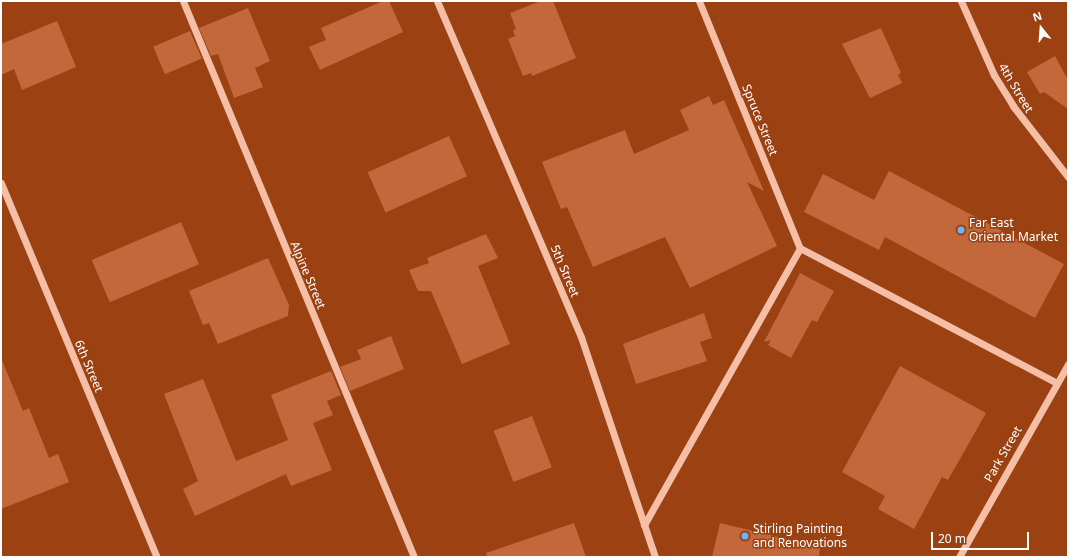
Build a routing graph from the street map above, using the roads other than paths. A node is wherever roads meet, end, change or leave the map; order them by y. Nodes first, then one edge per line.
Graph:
1 (183, 1) edge
2 (437, 1) edge
3 (699, 1) edge
4 (961, 1) edge
5 (1068, 177) edge
6 (1, 183) edge
7 (800, 248) junction
8 (1068, 364) edge
9 (1057, 383) junction
10 (644, 525) junction
11 (157, 557) edge
12 (414, 557) edge
13 (655, 557) edge
14 (958, 557) edge

1 - 12 street, Alpine Street
2 - 10 street, 5th Street
3 - 7 street, Spruce Street
4 - 5 street, 4th Street
6 - 11 street, 6th Street
7 - 9 street
7 - 10 street
8 - 9 street, Park Street
9 - 14 street, Park Street
10 - 13 street, 5th Street

